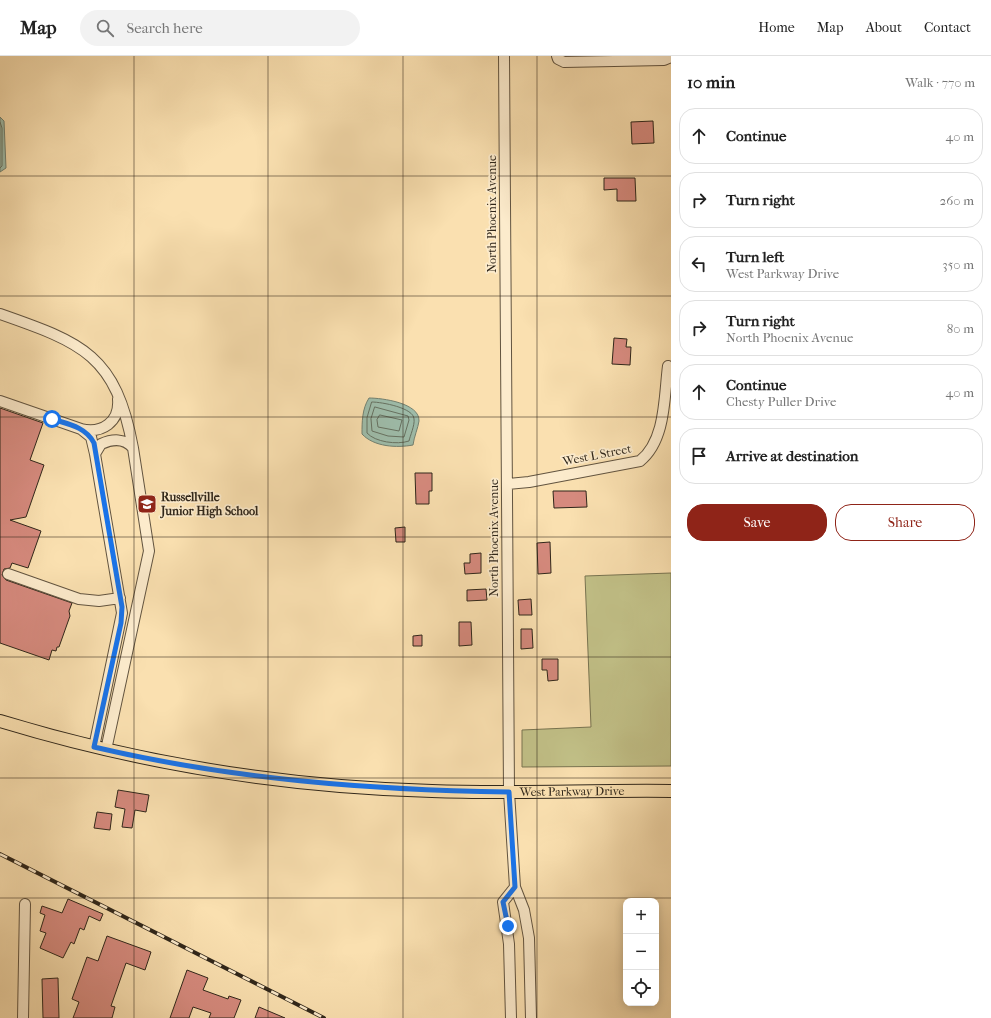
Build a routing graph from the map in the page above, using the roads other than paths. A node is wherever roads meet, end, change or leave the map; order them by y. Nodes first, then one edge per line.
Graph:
1 (504, 56) edge
2 (557, 56) edge
3 (671, 57) edge
4 (624, 58) edge
5 (0, 314) edge
6 (668, 366) dead end
7 (118, 396) junction
8 (0, 401) edge
9 (81, 429) junction
10 (132, 448) junction
11 (95, 454) junction
12 (507, 484) junction
13 (8, 574) dead end
14 (120, 598) junction
15 (0, 721) edge
16 (94, 747) junction
17 (106, 750) junction
18 (671, 791) edge
19 (509, 792) junction
20 (515, 887) junction
21 (25, 904) dead end
22 (23, 1018) edge
23 (511, 1018) edge
24 (532, 1018) edge

1 - 12 street, North Phoenix Avenue
2 - 4 street
3 - 4 street
5 - 7 street
6 - 12 street, West L Street
7 - 9 street
7 - 10 street
8 - 9 street
9 - 11 street
10 - 11 street
10 - 17 street
11 - 14 street
12 - 19 street, North Phoenix Avenue
13 - 14 street
14 - 16 street
15 - 16 main road, West Parkway Drive
16 - 17 main road, West Parkway Drive
17 - 19 main road, West Parkway Drive
18 - 19 main road, West Parkway Drive
19 - 20 street, North Phoenix Avenue
20 - 23 street
20 - 24 street, North Phoenix Avenue
21 - 22 street

